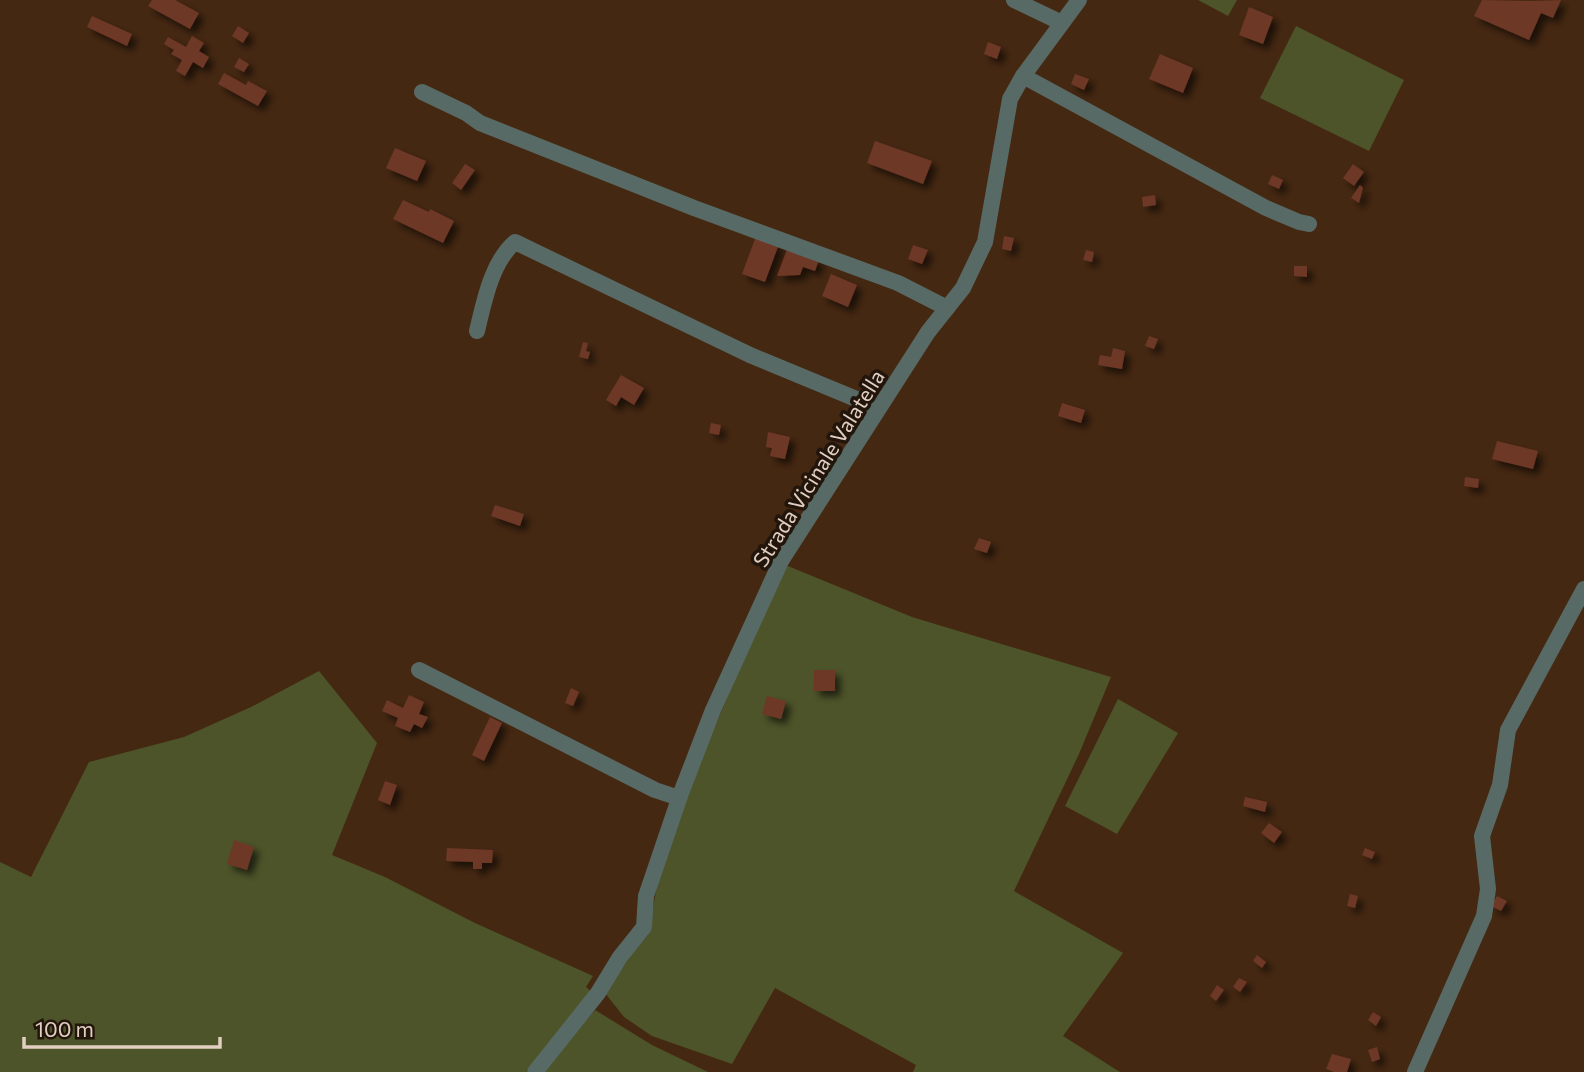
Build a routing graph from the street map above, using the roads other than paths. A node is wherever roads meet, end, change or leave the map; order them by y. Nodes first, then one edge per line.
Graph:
1 (1014, 0) edge
2 (1079, 0) edge
3 (1062, 23) junction
4 (1023, 76) junction
5 (422, 92) dead end
6 (1309, 224) dead end
7 (947, 308) junction
8 (477, 331) dead end
9 (878, 408) junction
10 (1584, 589) edge
11 (419, 670) dead end
12 (679, 798) junction
13 (535, 1072) edge
14 (1415, 1072) edge

1 - 3 street
2 - 3 street, Strada Vicinale Valatella
3 - 4 street, Strada Vicinale Valatella
4 - 6 street
4 - 7 street, Strada Vicinale Valatella
5 - 7 street
7 - 9 street, Strada Vicinale Valatella
8 - 9 street
9 - 12 street, Strada Vicinale Valatella
10 - 14 street
11 - 12 street
12 - 13 street, Strada Vicinale Valatella

